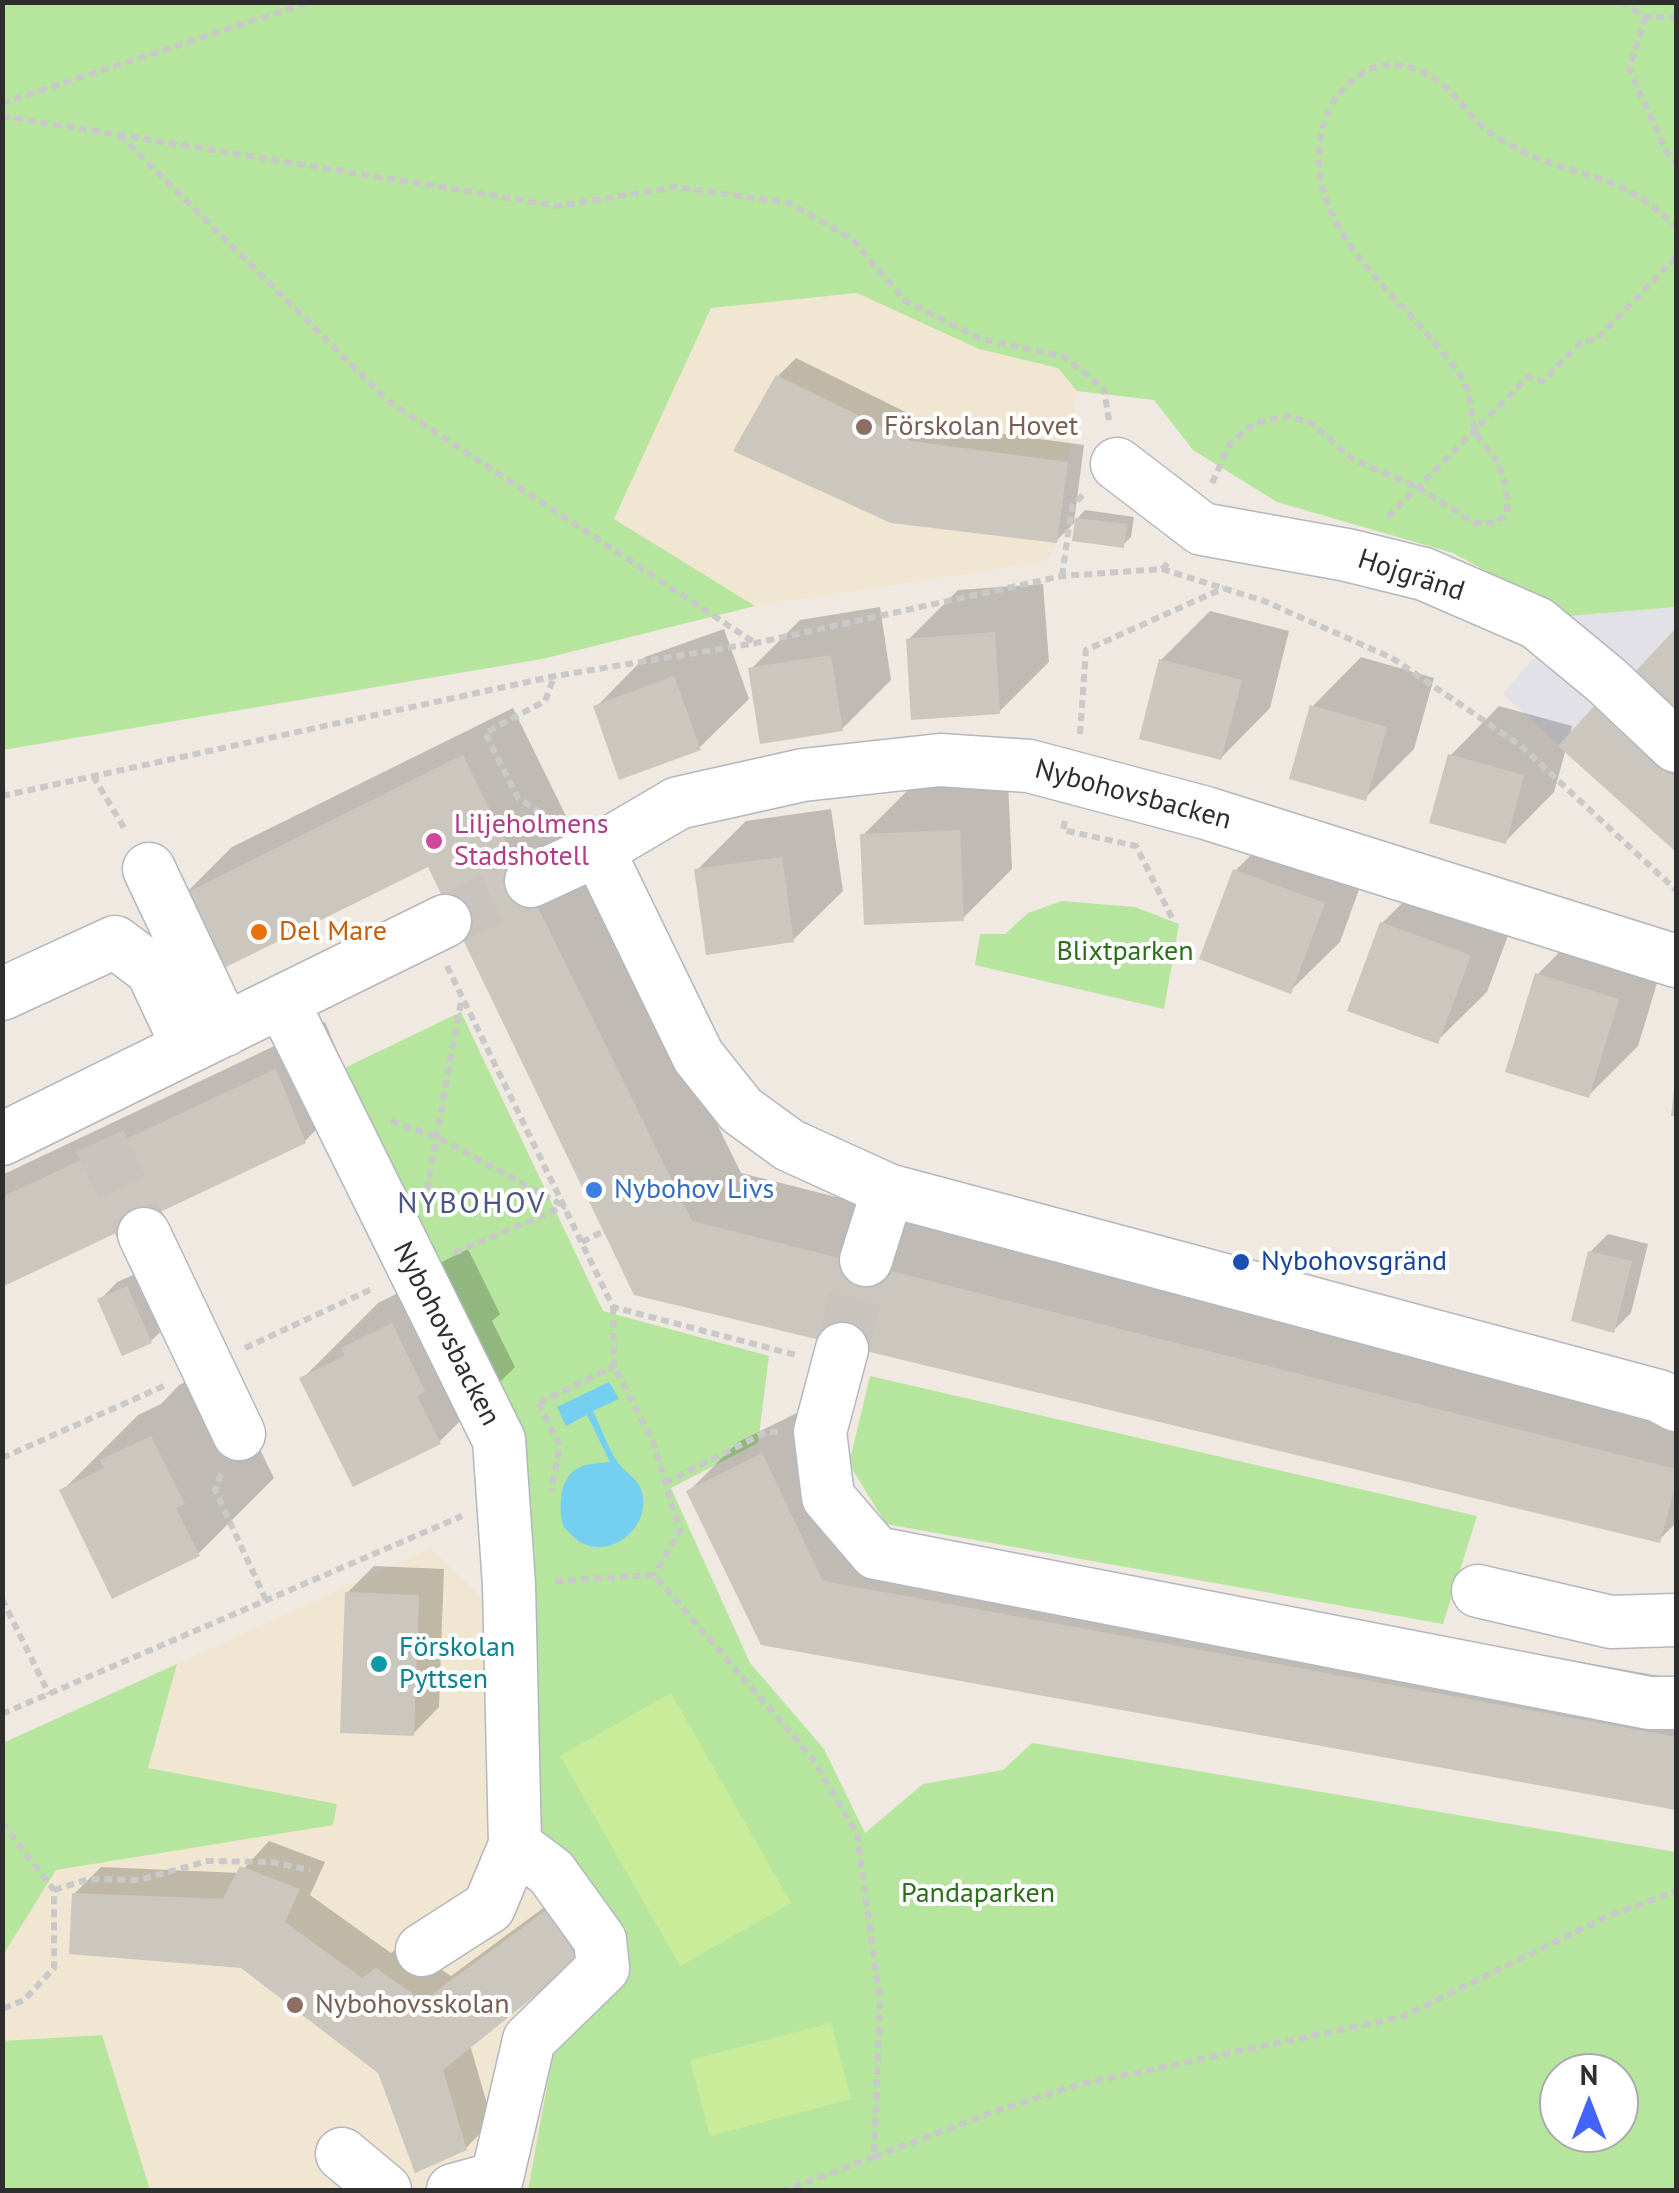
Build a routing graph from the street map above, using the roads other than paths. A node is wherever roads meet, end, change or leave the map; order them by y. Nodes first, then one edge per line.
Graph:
1 (1117, 464) road end
2 (1676, 746) edge
3 (598, 850) junction
4 (149, 870) road end
5 (531, 881) tunnel mouth
6 (438, 925) tunnel mouth
7 (1676, 962) edge
8 (2, 994) edge
9 (282, 1001) junction
10 (206, 1038) junction
11 (3, 1136) edge
12 (888, 1190) junction
13 (144, 1234) tunnel mouth
14 (866, 1260) tunnel mouth
15 (840, 1357) tunnel mouth
16 (1676, 1405) edge
17 (239, 1434) road end
18 (1478, 1590) dead end
19 (1676, 1620) edge
20 (1676, 1703) edge
21 (515, 1845) junction
22 (422, 1950) dead end
23 (342, 2154) dead end
24 (384, 2190) edge
25 (453, 2190) edge

1 - 2 street, Hojgränd
3 - 5 street, Nybohovsbacken
3 - 7 street, Nybohovsbacken
3 - 12 street
4 - 10 street
6 - 9 street
8 - 10 street
9 - 10 street
9 - 21 street, Nybohovsbacken
10 - 11 street
12 - 14 street
12 - 16 street
13 - 17 street
15 - 20 street
18 - 19 street
21 - 22 street, Nybohovsbacken
21 - 25 street
23 - 24 street

